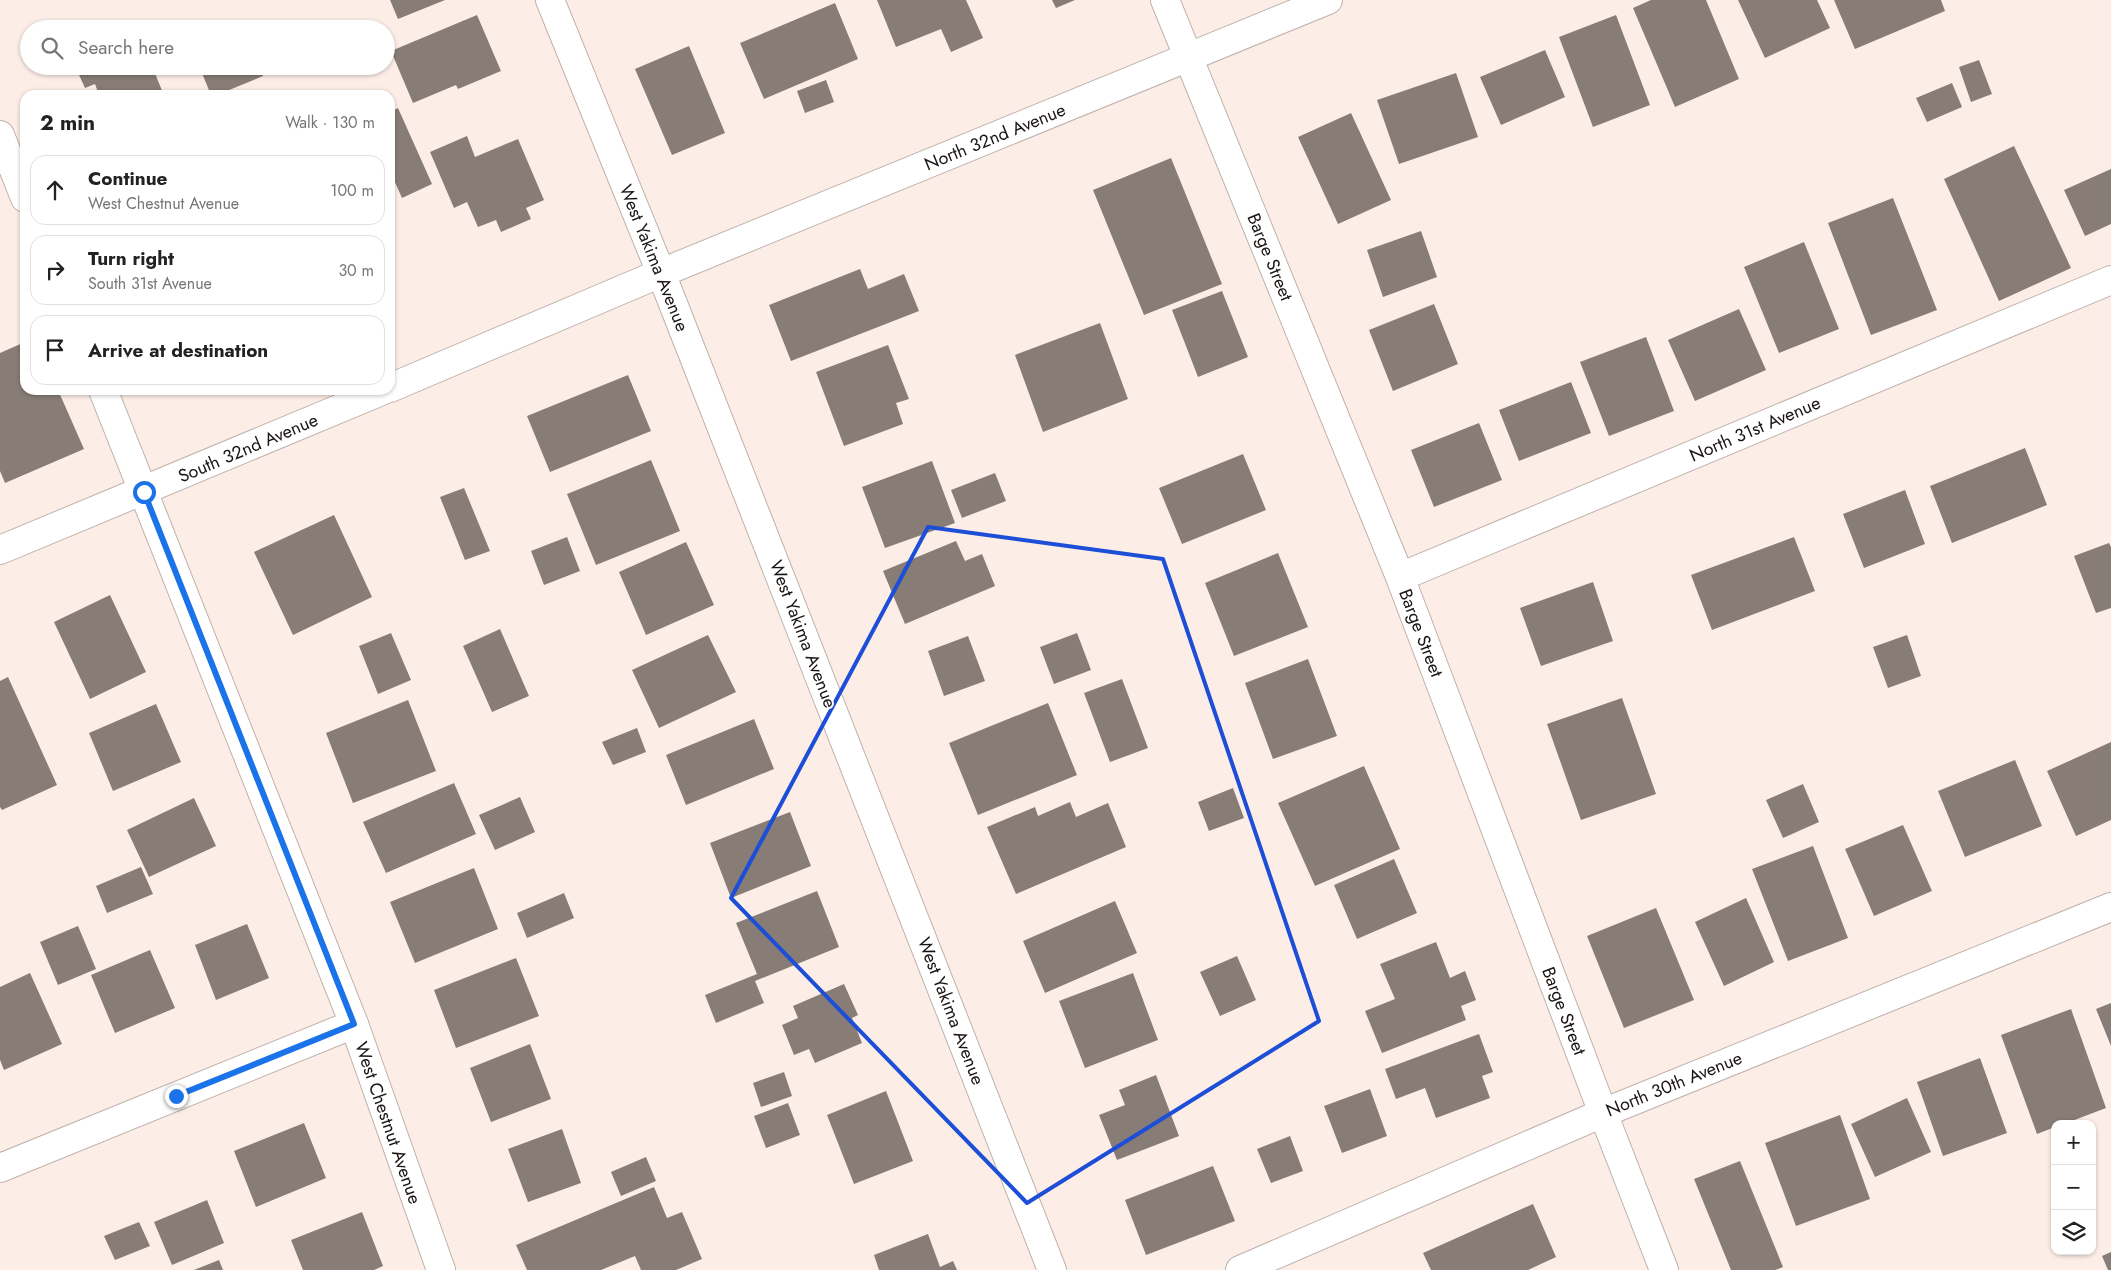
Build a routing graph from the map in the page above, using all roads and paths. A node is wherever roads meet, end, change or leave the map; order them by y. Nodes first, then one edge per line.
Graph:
1 (550, 0) edge
2 (1165, 0) edge
3 (1328, 0) edge
4 (1190, 58) junction
5 (0, 136) edge
6 (20, 186) edge
7 (661, 273) junction
8 (2111, 280) edge
9 (395, 386) edge
10 (104, 395) edge
11 (372, 395) edge
12 (144, 492) junction
13 (0, 550) edge
14 (1400, 577) junction
15 (2111, 907) edge
16 (354, 1024) junction
17 (1603, 1113) junction
18 (0, 1168) edge
19 (441, 1270) edge
20 (1052, 1270) edge
21 (1240, 1270) edge
22 (1664, 1270) edge

1 - 7 street, West Yakima Avenue
2 - 4 street, Barge Street
3 - 4 street, North 32nd Avenue
4 - 7 street, North 32nd Avenue
4 - 14 street, Barge Street
5 - 6 street
7 - 9 street
7 - 20 street, West Yakima Avenue
8 - 14 street, North 31st Avenue
10 - 12 street, West Chestnut Avenue
11 - 12 street, South 32nd Avenue
12 - 13 street, South 32nd Avenue
12 - 16 street, West Chestnut Avenue
14 - 17 street, Barge Street
15 - 17 street, North 30th Avenue
16 - 18 street
16 - 19 street, West Chestnut Avenue
17 - 21 street, North 30th Avenue
17 - 22 street, Barge Street

